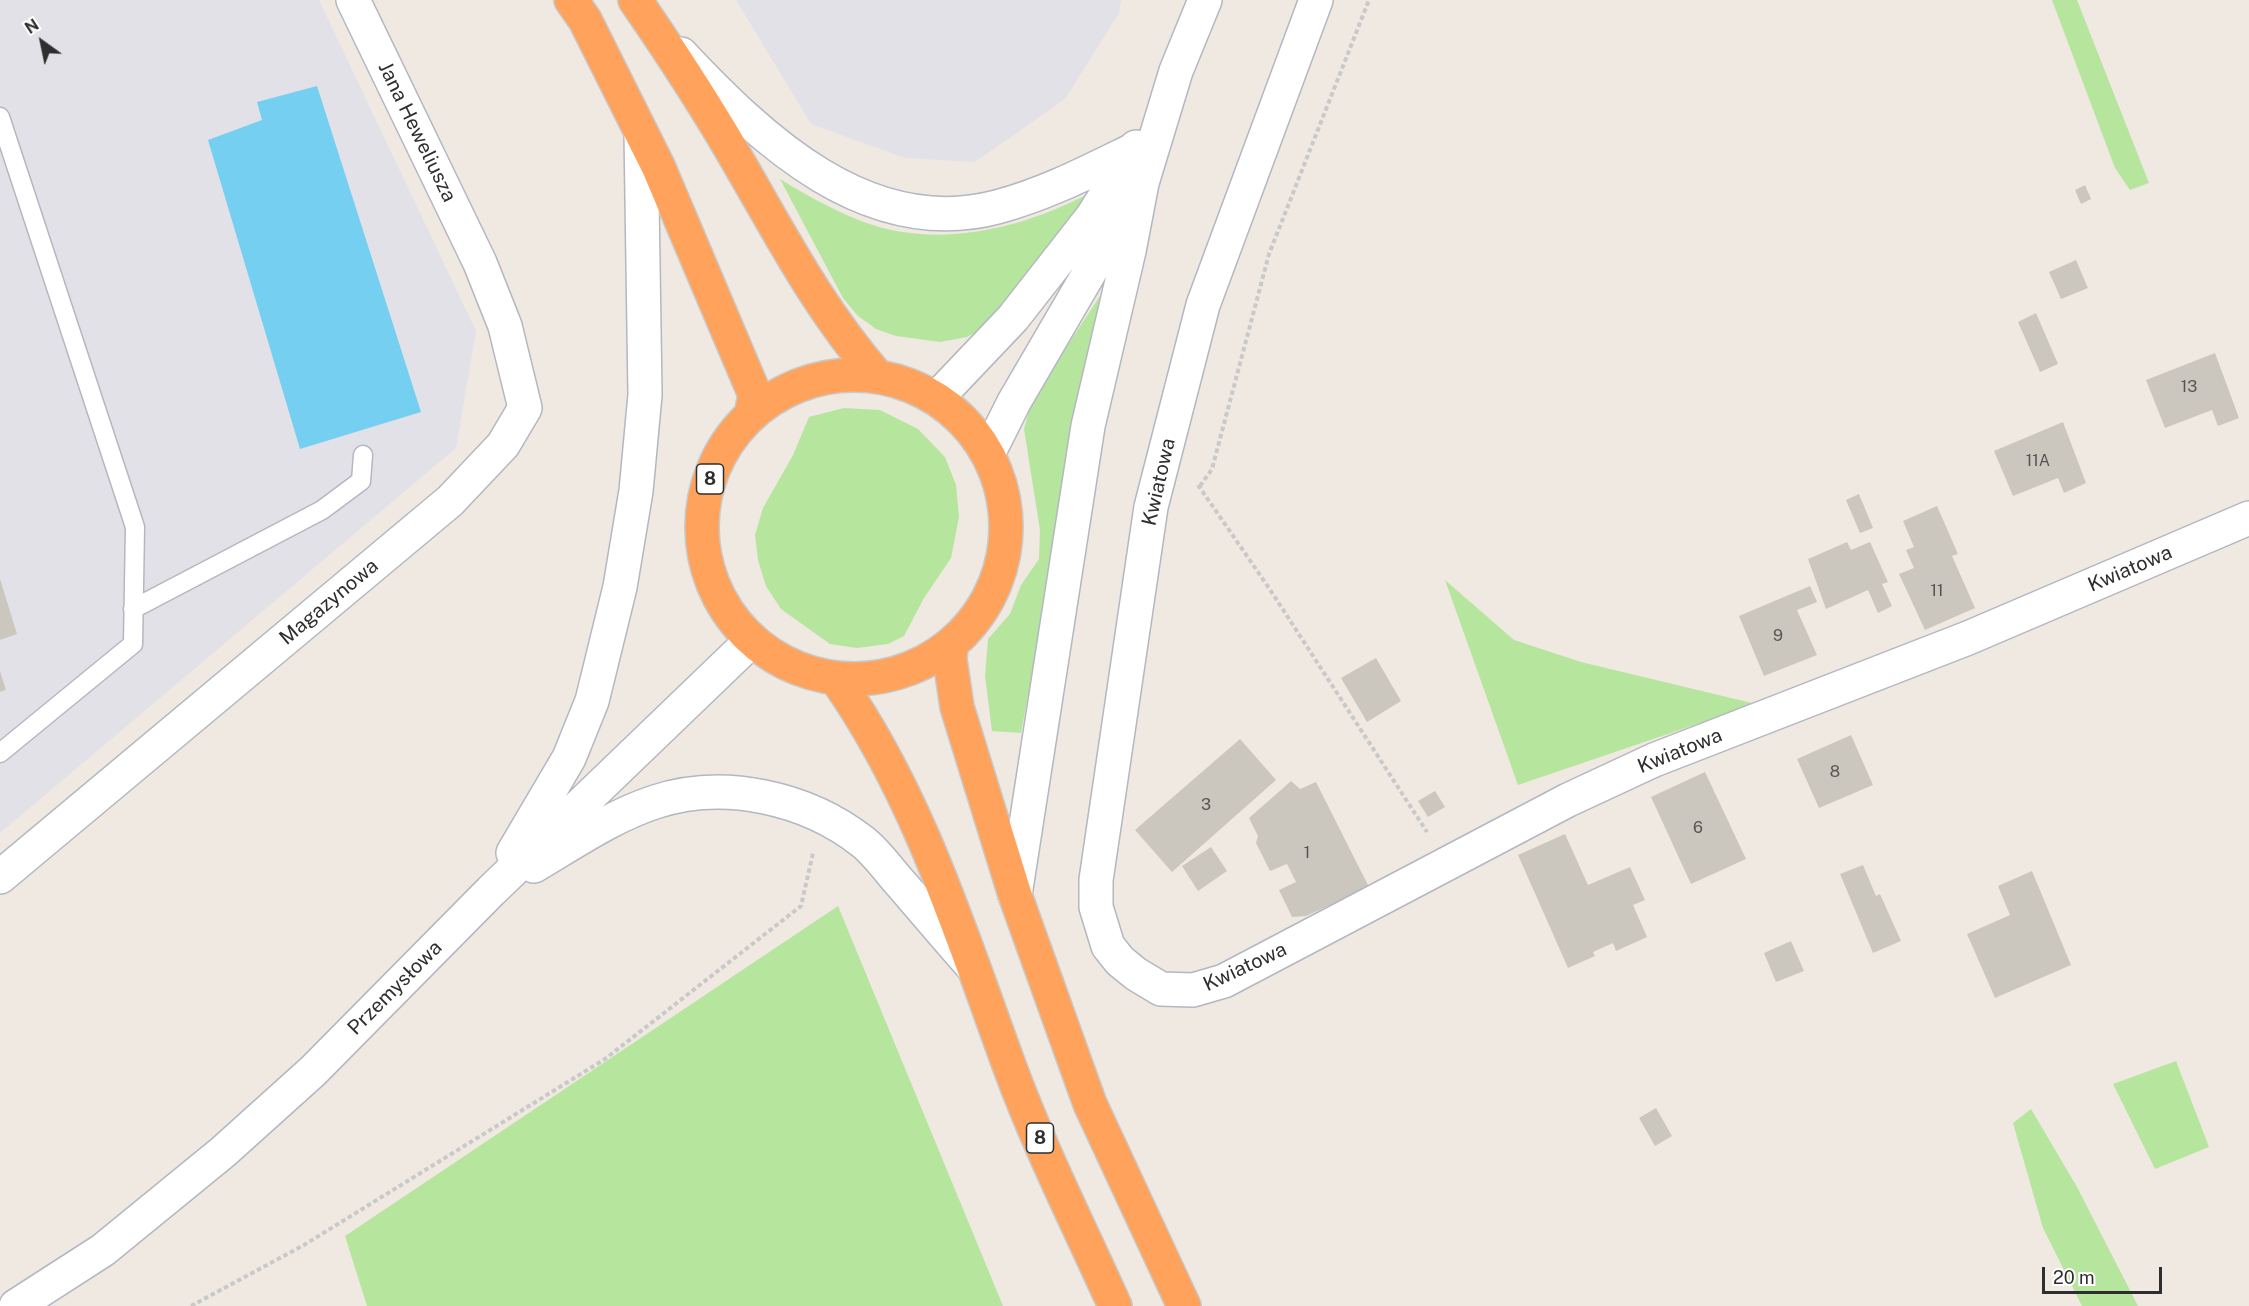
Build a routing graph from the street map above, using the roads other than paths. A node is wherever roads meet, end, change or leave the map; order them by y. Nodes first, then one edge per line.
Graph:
1 (353, 0) edge
2 (571, 0) edge
3 (1205, 0) edge
4 (1316, 0) edge
5 (642, 10) edge
6 (1176, 71) junction
7 (0, 117) edge
8 (641, 133) junction
9 (1135, 149) junction
10 (1142, 183) junction
11 (480, 263) joint
12 (878, 377) junction
13 (936, 399) junction
14 (751, 415) junction
15 (988, 454) junction
16 (363, 455) dead end
17 (2249, 518) edge
18 (133, 609) junction
19 (751, 641) junction
20 (951, 645) junction
21 (837, 680) junction
22 (0, 753) edge
23 (0, 877) edge
24 (491, 891) junction
25 (1015, 895) junction
26 (972, 966) junction
27 (16, 1306) edge
28 (1115, 1306) edge
29 (1184, 1306) edge

1 - 11 street, Jana Heweliusza
2 - 8 highway
3 - 6 street
4 - 17 street, Kwiatowa
5 - 9 street
5 - 12 highway
6 - 9 street
6 - 10 street
7 - 18 lane
8 - 14 highway
8 - 24 street
9 - 13 street
10 - 15 street
10 - 25 street
11 - 23 street, Magazynowa
12 - 13 highway, 8
12 - 14 highway, 8
13 - 15 highway, 8
14 - 19 highway, 8
15 - 20 highway, 8
16 - 18 lane
18 - 22 lane
19 - 21 highway, 8
19 - 24 street, Przemysłowa
20 - 21 highway, 8
20 - 25 highway
21 - 26 highway, 8
24 - 26 street
24 - 27 street, Przemysłowa
25 - 29 highway
26 - 28 highway, 8

